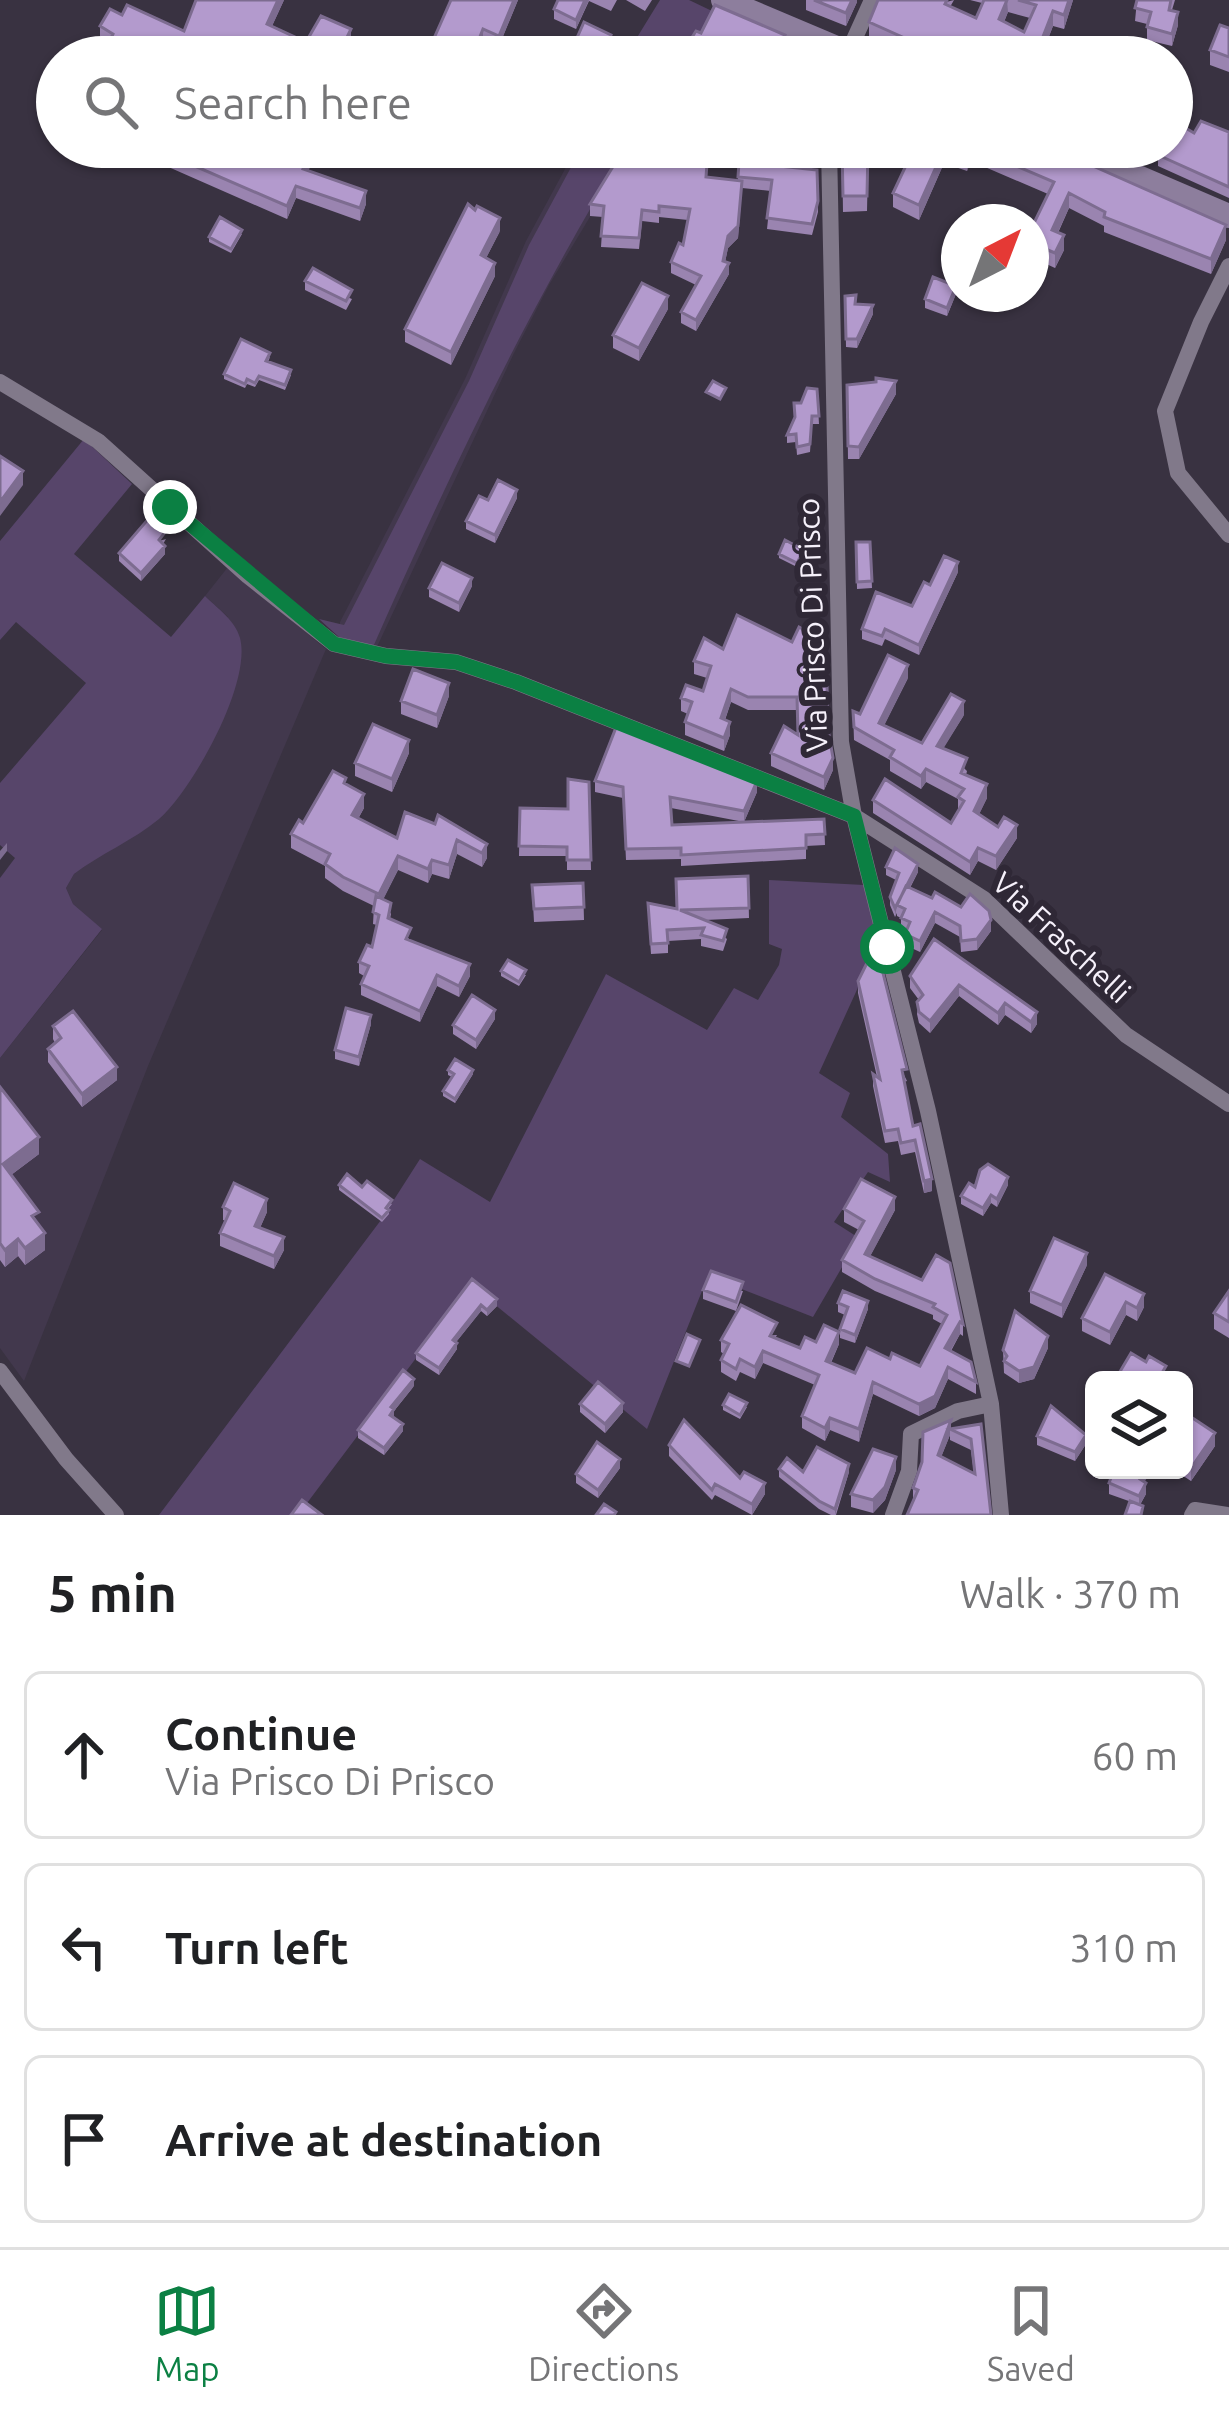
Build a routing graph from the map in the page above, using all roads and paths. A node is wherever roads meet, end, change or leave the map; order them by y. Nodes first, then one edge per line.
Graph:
1 (723, 0) edge
2 (872, 0) edge
3 (802, 36) edge
4 (850, 36) edge
5 (829, 168) edge
6 (1117, 168) edge
7 (1229, 216) edge
8 (1229, 266) edge
9 (0, 382) edge
10 (1229, 535) edge
11 (854, 816) junction
12 (1229, 1104) edge
13 (0, 1371) edge
14 (991, 1404) junction
15 (116, 1515) edge
16 (892, 1515) edge
17 (1001, 1515) edge
18 (1192, 1515) edge
19 (1227, 1515) edge

1 - 3 main road
2 - 4 street
5 - 11 street, Via Prisco Di Prisco
6 - 7 main road
8 - 10 street
9 - 11 street, Via Fraschelli
11 - 12 street, Via Fraschelli
11 - 14 street, Via Prisco Di Prisco
13 - 15 street
14 - 16 street
14 - 17 street, Via Prisco Di Prisco
18 - 19 street

